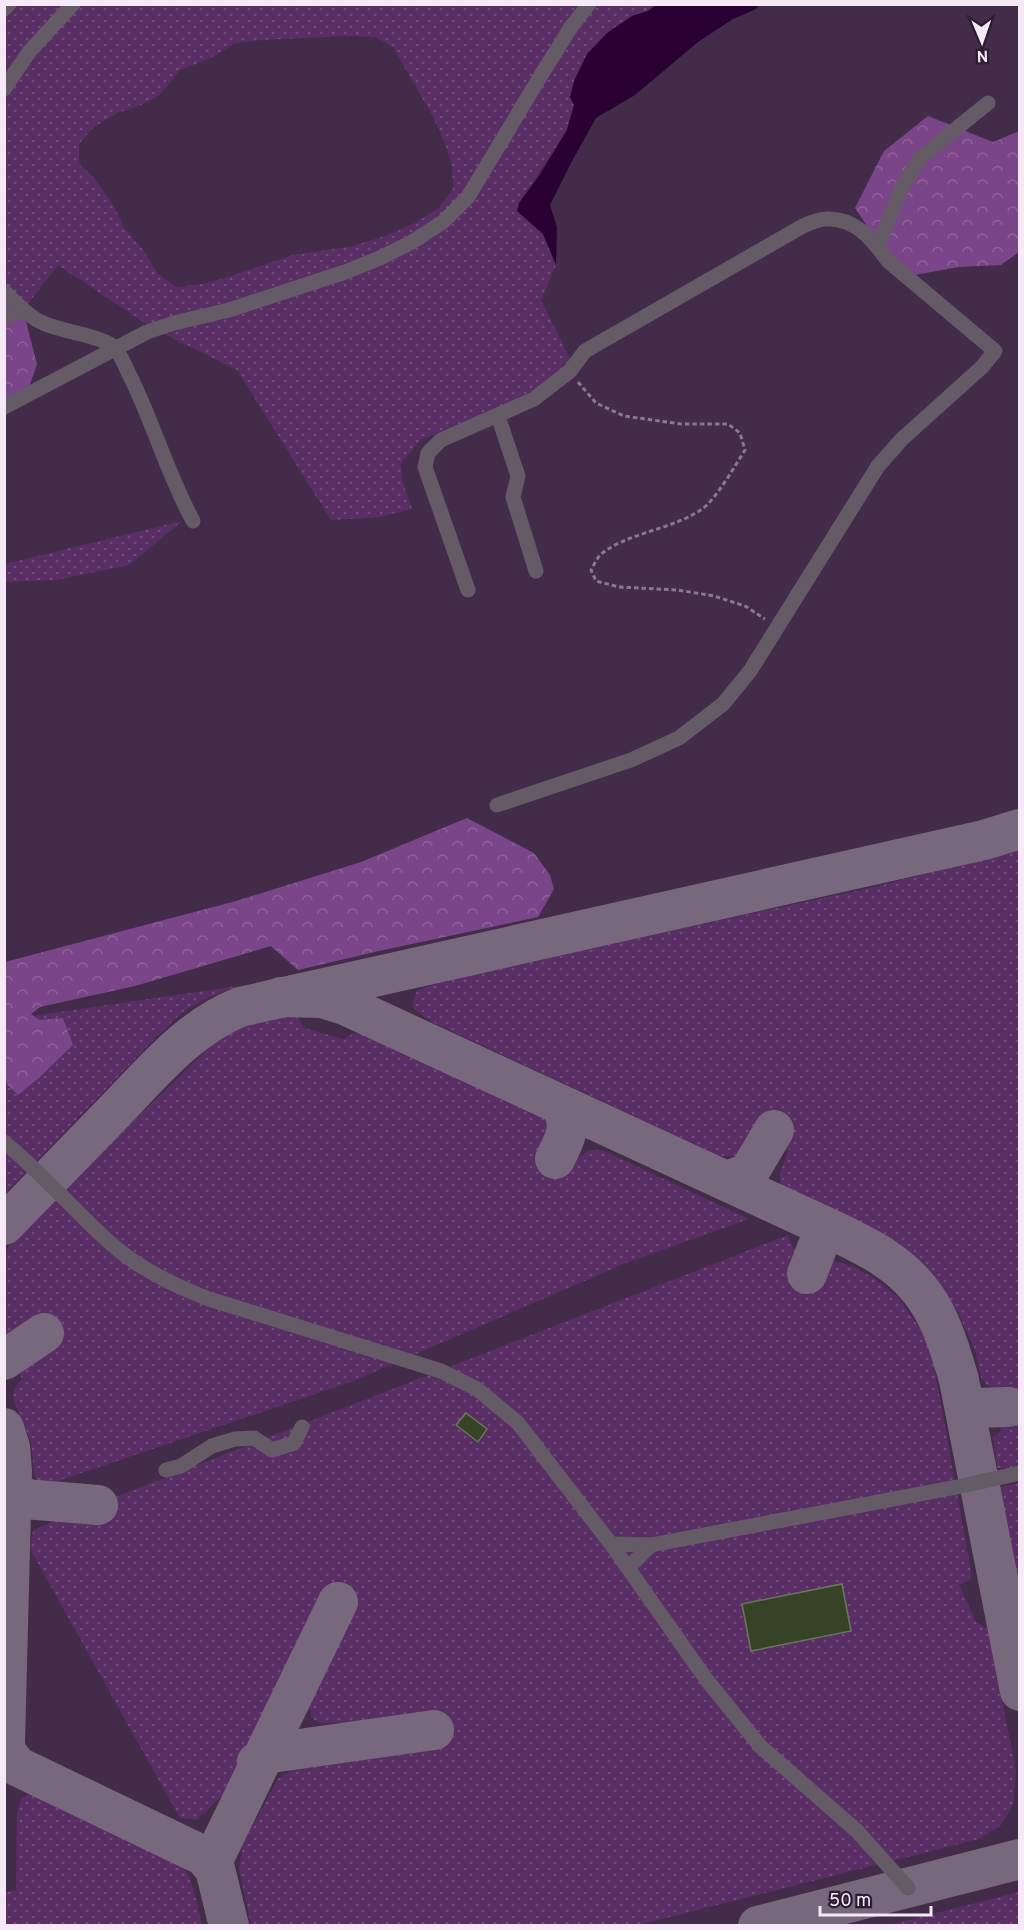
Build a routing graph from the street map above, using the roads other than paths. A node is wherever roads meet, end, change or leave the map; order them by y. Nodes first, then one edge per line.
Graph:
1 (9, 4) edge
2 (73, 4) edge
3 (589, 4) edge
4 (4, 9) edge
5 (4, 89) edge
6 (988, 103) dead end
7 (878, 246) junction
8 (4, 291) edge
9 (23, 310) junction
10 (4, 317) edge
11 (116, 349) junction
12 (4, 407) edge
13 (498, 416) junction
14 (193, 521) dead end
15 (536, 571) dead end
16 (468, 590) dead end
17 (497, 805) dead end
18 (4, 1142) edge
19 (302, 1427) dead end
20 (166, 1470) dead end
21 (1020, 1473) edge
22 (611, 1544) junction
23 (651, 1545) junction
24 (628, 1568) junction
25 (908, 1888) dead end

1 - 4 lane
2 - 5 lane
3 - 11 lane
6 - 7 lane
7 - 13 lane
7 - 17 lane
8 - 9 lane
9 - 10 lane
9 - 11 lane
11 - 12 lane
11 - 14 lane
13 - 15 lane
13 - 16 lane
18 - 22 lane
19 - 20 lane
21 - 23 lane
22 - 23 lane
22 - 24 lane
23 - 24 lane
24 - 25 lane

